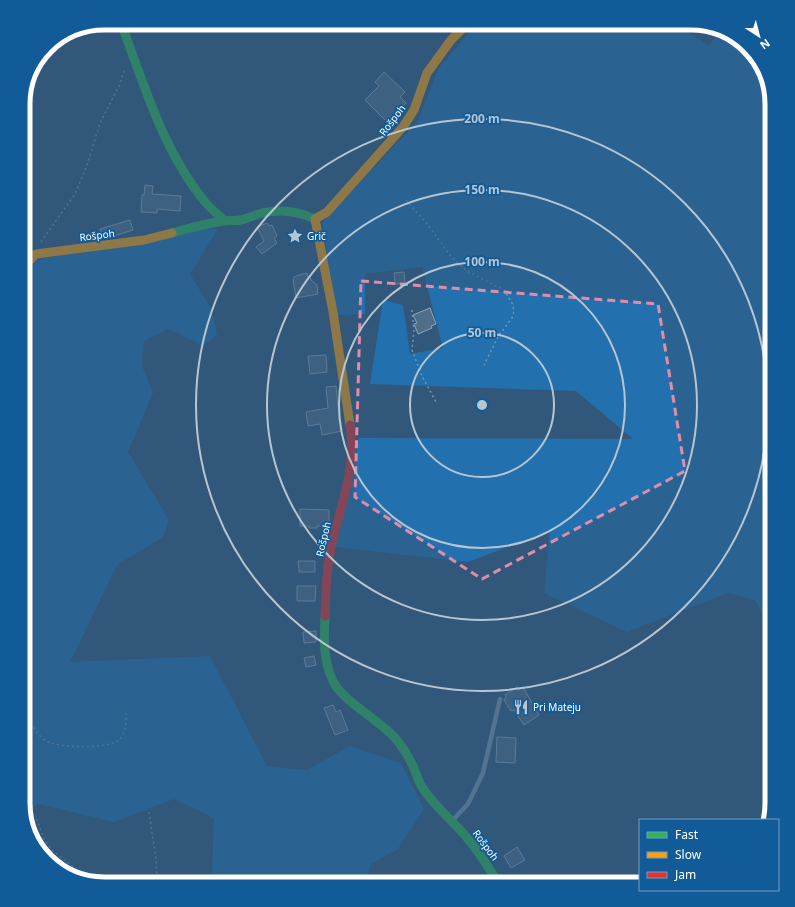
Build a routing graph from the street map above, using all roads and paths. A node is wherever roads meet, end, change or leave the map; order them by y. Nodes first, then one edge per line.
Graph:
1 (124, 30) edge
2 (461, 30) edge
3 (127, 64) dead end
4 (406, 200) dead end
5 (315, 219) junction
6 (224, 221) junction
7 (36, 254) junction
8 (30, 260) edge
9 (412, 310) dead end
10 (484, 365) dead end
11 (436, 402) dead end
12 (500, 699) dead end
13 (126, 714) dead end
14 (30, 722) edge
15 (149, 812) dead end
16 (31, 819) edge
17 (452, 821) junction
18 (82, 874) edge
19 (157, 877) edge
20 (495, 877) edge

1 - 6 street
2 - 5 street, Rošpoh
3 - 7 path
4 - 10 path
5 - 6 street, Rošpoh
5 - 17 street, Rošpoh
6 - 7 street, Rošpoh
7 - 8 street
9 - 11 path
12 - 17 lane
13 - 14 path
15 - 19 path
16 - 18 path
17 - 20 street, Rošpoh

